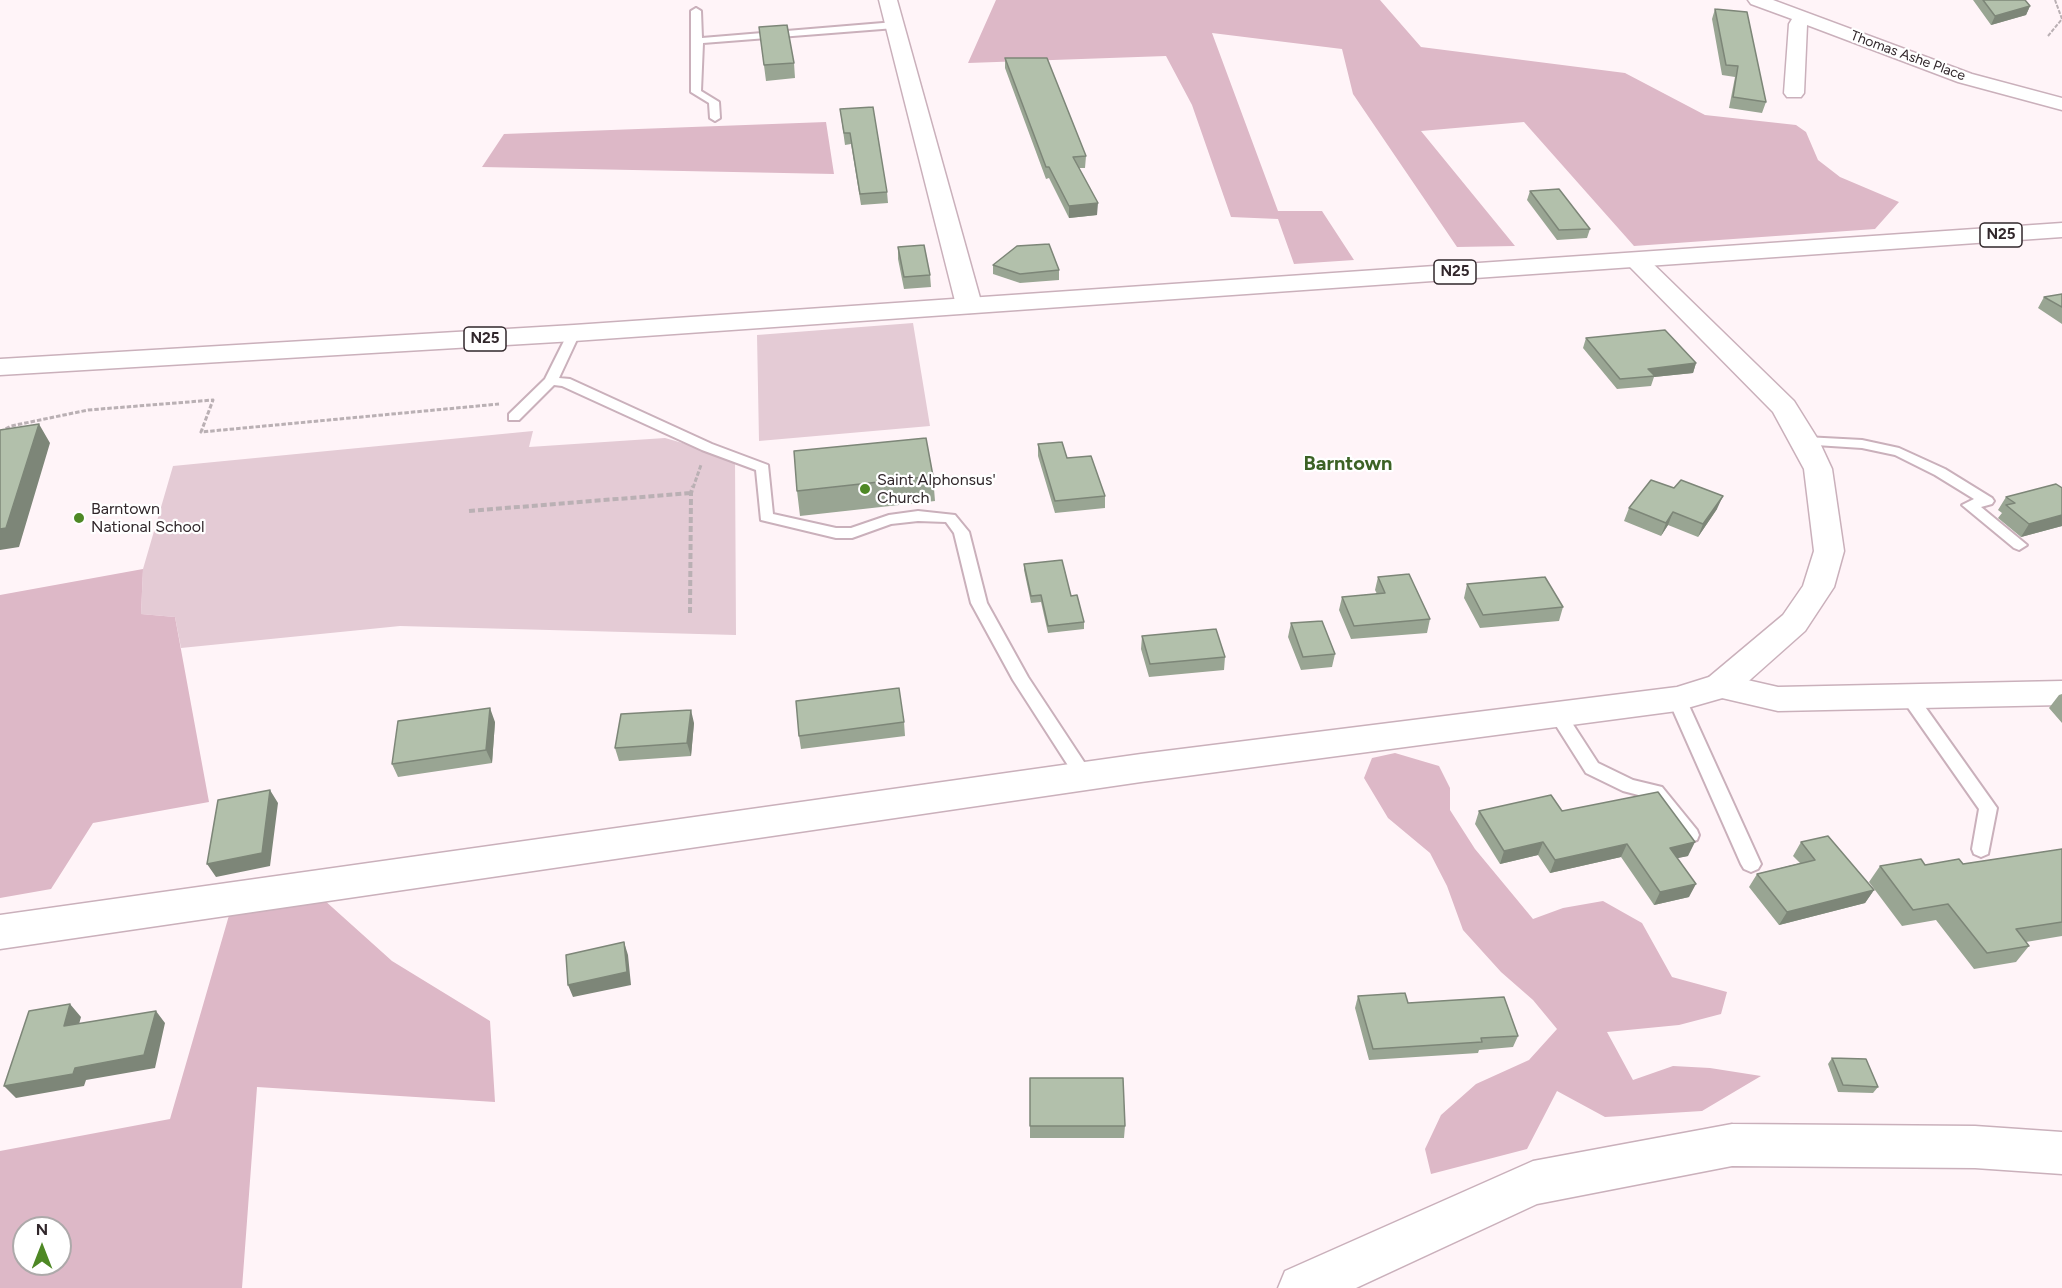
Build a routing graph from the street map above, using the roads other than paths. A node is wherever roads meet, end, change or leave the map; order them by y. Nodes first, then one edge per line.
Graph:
1 (888, 0) edge
2 (1757, 0) edge
3 (696, 11) dead end
4 (1803, 17) junction
5 (895, 25) junction
6 (698, 41) junction
7 (1794, 93) dead end
8 (2062, 104) edge
9 (715, 118) dead end
10 (2062, 230) edge
11 (1637, 261) junction
12 (969, 305) junction
13 (574, 333) junction
14 (0, 367) edge
15 (551, 381) junction
16 (514, 417) road end
17 (1805, 441) junction
18 (2019, 545) dead end
19 (1721, 686) junction
20 (2062, 693) edge
21 (1910, 698) junction
22 (1677, 699) junction
23 (1557, 713) junction
24 (1084, 776) junction
25 (1690, 835) edge
26 (1981, 849) dead end
27 (1751, 864) dead end
28 (0, 932) edge
29 (2062, 1153) edge
30 (1302, 1288) edge

1 - 5 main road
2 - 4 main road, Thomas Ashe Place
3 - 6 lane
4 - 7 main road
4 - 8 main road, Thomas Ashe Place
5 - 6 lane
5 - 12 main road
6 - 9 lane
10 - 11 main road, N25
11 - 12 main road, N25
11 - 17 main road
12 - 13 main road, N25
13 - 14 main road, N25
13 - 15 lane
15 - 16 lane
15 - 24 lane
17 - 18 lane
17 - 19 main road
19 - 21 main road
19 - 22 main road
20 - 21 main road
21 - 26 lane
22 - 23 main road
22 - 27 lane
23 - 24 main road
23 - 25 lane
24 - 28 main road
29 - 30 main road

